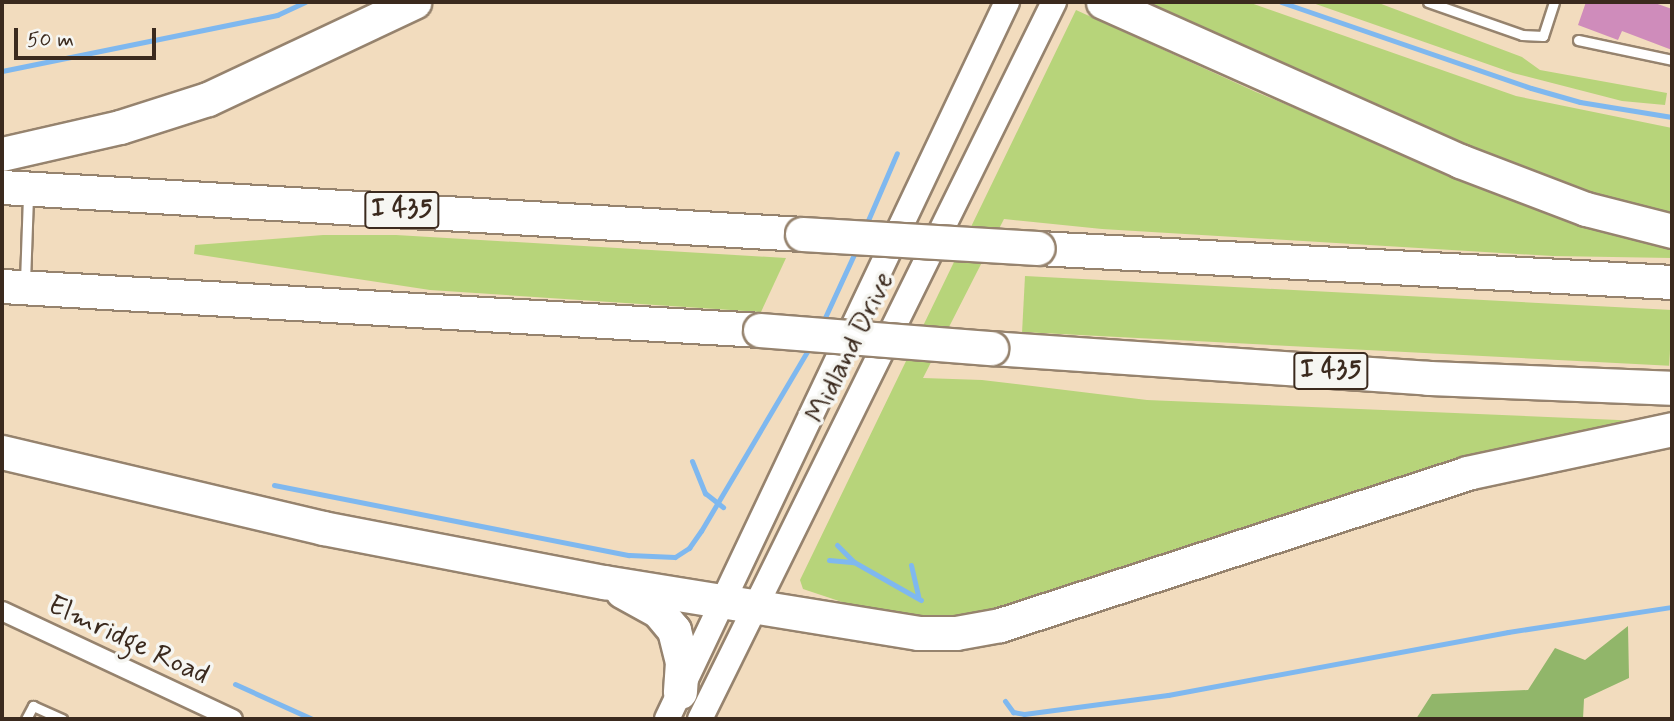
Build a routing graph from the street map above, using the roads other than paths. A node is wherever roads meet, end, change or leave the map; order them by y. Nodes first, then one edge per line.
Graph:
1 (414, 2) edge
2 (1007, 2) edge
3 (1054, 2) edge
4 (1103, 2) edge
5 (1428, 2) edge
6 (1554, 2) edge
7 (1578, 40) dead end
8 (1672, 60) edge
9 (2, 154) edge
10 (15, 187) edge
11 (1672, 231) edge
12 (1672, 282) edge
13 (13, 287) edge
14 (1672, 388) edge
15 (1672, 429) edge
16 (2, 452) edge
17 (604, 582) junction
18 (724, 599) junction
19 (758, 606) junction
20 (2, 611) edge
21 (673, 706) edge
22 (26, 719) edge
23 (62, 719) edge
24 (233, 719) edge
25 (701, 719) edge

1 - 9 highway
2 - 18 main road, Midland Drive
3 - 19 main road, Midland Drive
4 - 11 highway
5 - 6 lane
7 - 8 lane
10 - 12 highway, I 435, bridge
10 - 13 lane
13 - 14 highway, I 435, bridge
15 - 19 highway
16 - 17 highway
17 - 18 highway
17 - 21 highway
18 - 19 highway
18 - 21 main road, Midland Drive
19 - 25 main road, Midland Drive
20 - 24 street, Elmridge Road
22 - 23 lane

